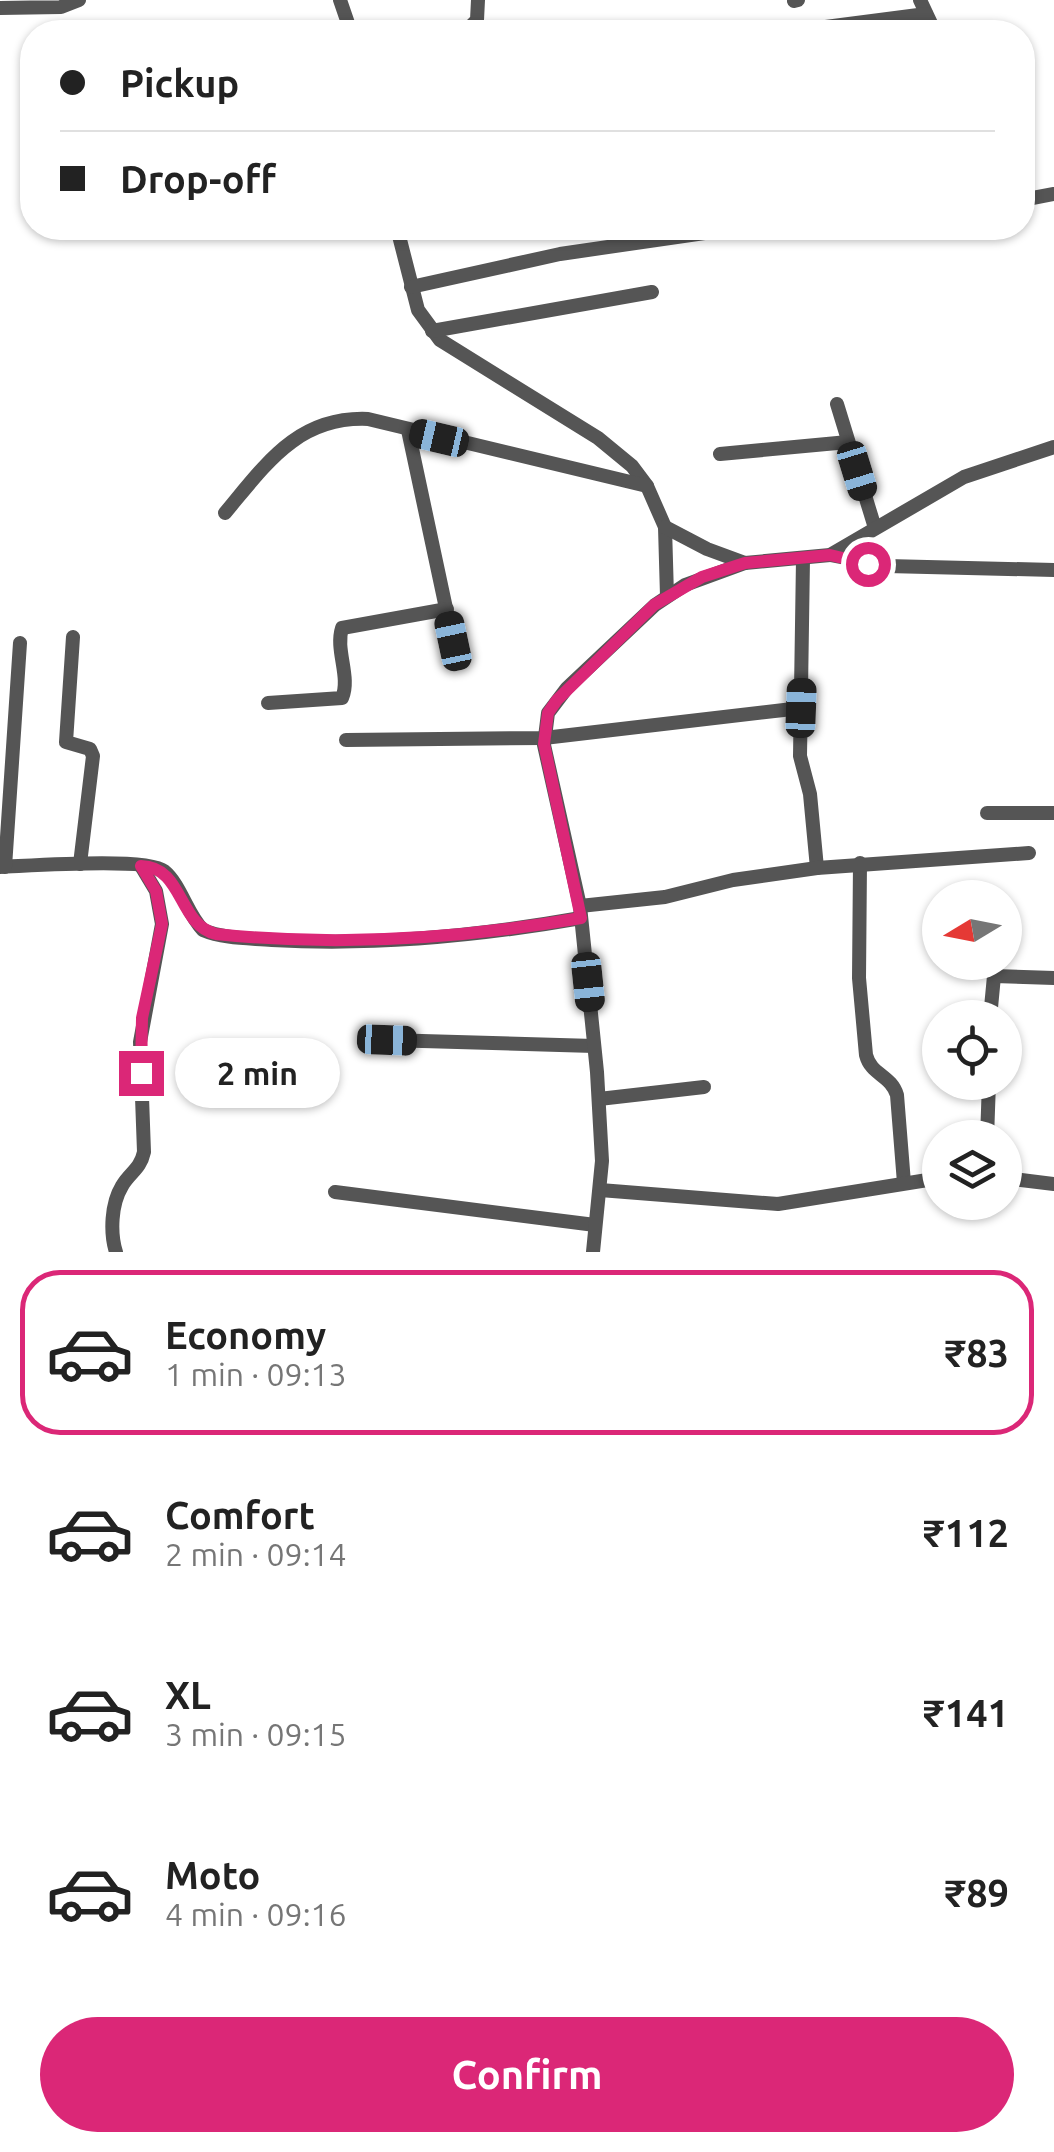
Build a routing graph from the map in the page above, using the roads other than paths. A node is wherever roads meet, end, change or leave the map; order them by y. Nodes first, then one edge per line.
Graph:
1 (79, 0) edge
2 (923, 7) edge
3 (0, 8) edge
4 (852, 20) edge
5 (400, 240) edge
6 (656, 240) edge
7 (411, 287) junction
8 (652, 292) dead end
9 (432, 331) junction
10 (836, 404) dead end
11 (408, 430) junction
12 (848, 442) junction
13 (1054, 446) edge
14 (720, 454) dead end
15 (647, 486) junction
16 (225, 513) dead end
17 (665, 527) junction
18 (875, 528) junction
19 (830, 555) junction
20 (804, 559) junction
21 (745, 563) junction
22 (1054, 570) edge
23 (666, 596) junction
24 (446, 609) junction
25 (74, 637) dead end
26 (453, 641) dead end
27 (20, 643) dead end
28 (268, 703) dead end
29 (801, 708) junction
30 (544, 738) junction
31 (346, 740) dead end
32 (987, 813) dead end
33 (1054, 813) edge
34 (1029, 852) dead end
35 (860, 863) junction
36 (80, 864) junction
37 (141, 866) junction
38 (2, 867) edge
39 (818, 868) junction
40 (580, 912) junction
41 (1054, 978) edge
42 (992, 1000) edge
43 (387, 1040) dead end
44 (594, 1046) junction
45 (704, 1087) dead end
46 (599, 1099) junction
47 (922, 1180) edge
48 (1022, 1180) edge
49 (904, 1182) junction
50 (1054, 1184) edge
51 (600, 1190) junction
52 (335, 1192) dead end
53 (596, 1225) junction
54 (116, 1252) edge
55 (593, 1252) edge

1 - 3 street
2 - 4 street
5 - 7 street
6 - 7 street
7 - 9 street
8 - 9 street
9 - 15 street
10 - 12 street
11 - 15 street
11 - 16 street
11 - 24 street
12 - 14 street
12 - 18 street
13 - 18 street
15 - 17 street
17 - 21 street
17 - 23 street
18 - 19 street
19 - 20 street
19 - 22 street
20 - 21 street
20 - 29 street
21 - 23 street
23 - 30 street
24 - 26 street
24 - 28 street
25 - 36 street
27 - 38 street
29 - 30 street
29 - 39 street
30 - 31 street
30 - 40 street
32 - 33 street
34 - 35 street
35 - 39 street
35 - 49 street
36 - 37 street
36 - 38 street
37 - 40 street
37 - 54 street
39 - 40 street
40 - 44 street
41 - 42 street
43 - 44 street
44 - 46 street
45 - 46 street
46 - 51 street
47 - 49 street
48 - 50 street
49 - 51 street
51 - 53 street
52 - 53 street
53 - 55 street

